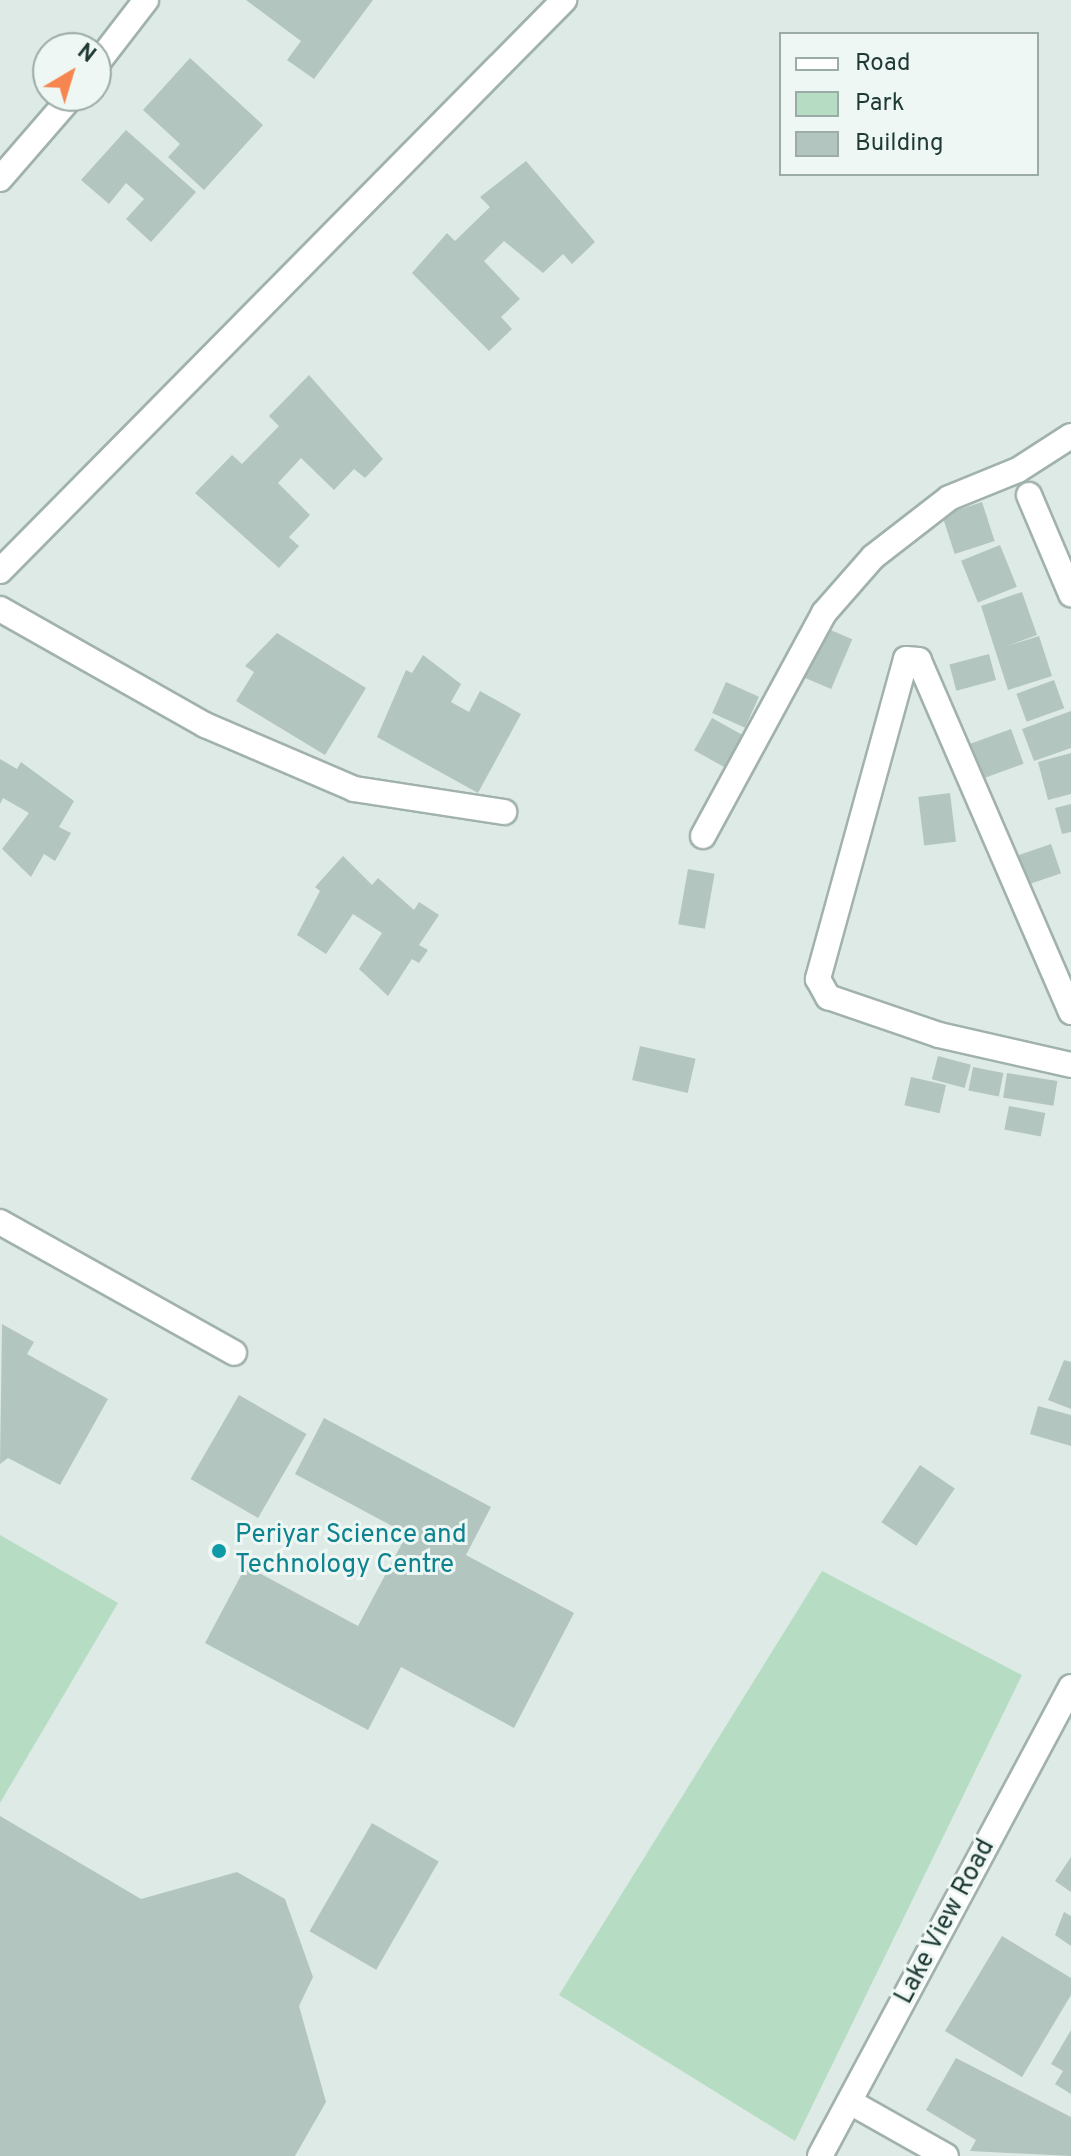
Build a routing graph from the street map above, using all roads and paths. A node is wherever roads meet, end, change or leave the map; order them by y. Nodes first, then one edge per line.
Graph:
1 (146, 0) edge
2 (564, 0) edge
3 (112, 44) edge
4 (54, 112) edge
5 (9, 152) edge
6 (0, 179) edge
7 (1071, 436) edge
8 (1029, 495) dead end
9 (0, 571) edge
10 (1071, 594) edge
11 (0, 609) edge
12 (504, 812) dead end
13 (703, 836) dead end
14 (1071, 1012) edge
15 (1071, 1065) edge
16 (0, 1222) edge
17 (234, 1353) dead end
18 (1068, 1702) edge
19 (850, 2102) junction
20 (820, 2156) edge
21 (946, 2156) edge

1 - 3 street
2 - 9 street
4 - 5 street
5 - 6 street
7 - 13 street
8 - 10 street
11 - 12 street
14 - 15 street
16 - 17 street
18 - 19 street, Lake View Road
19 - 20 street, Lake View Road
19 - 21 street

